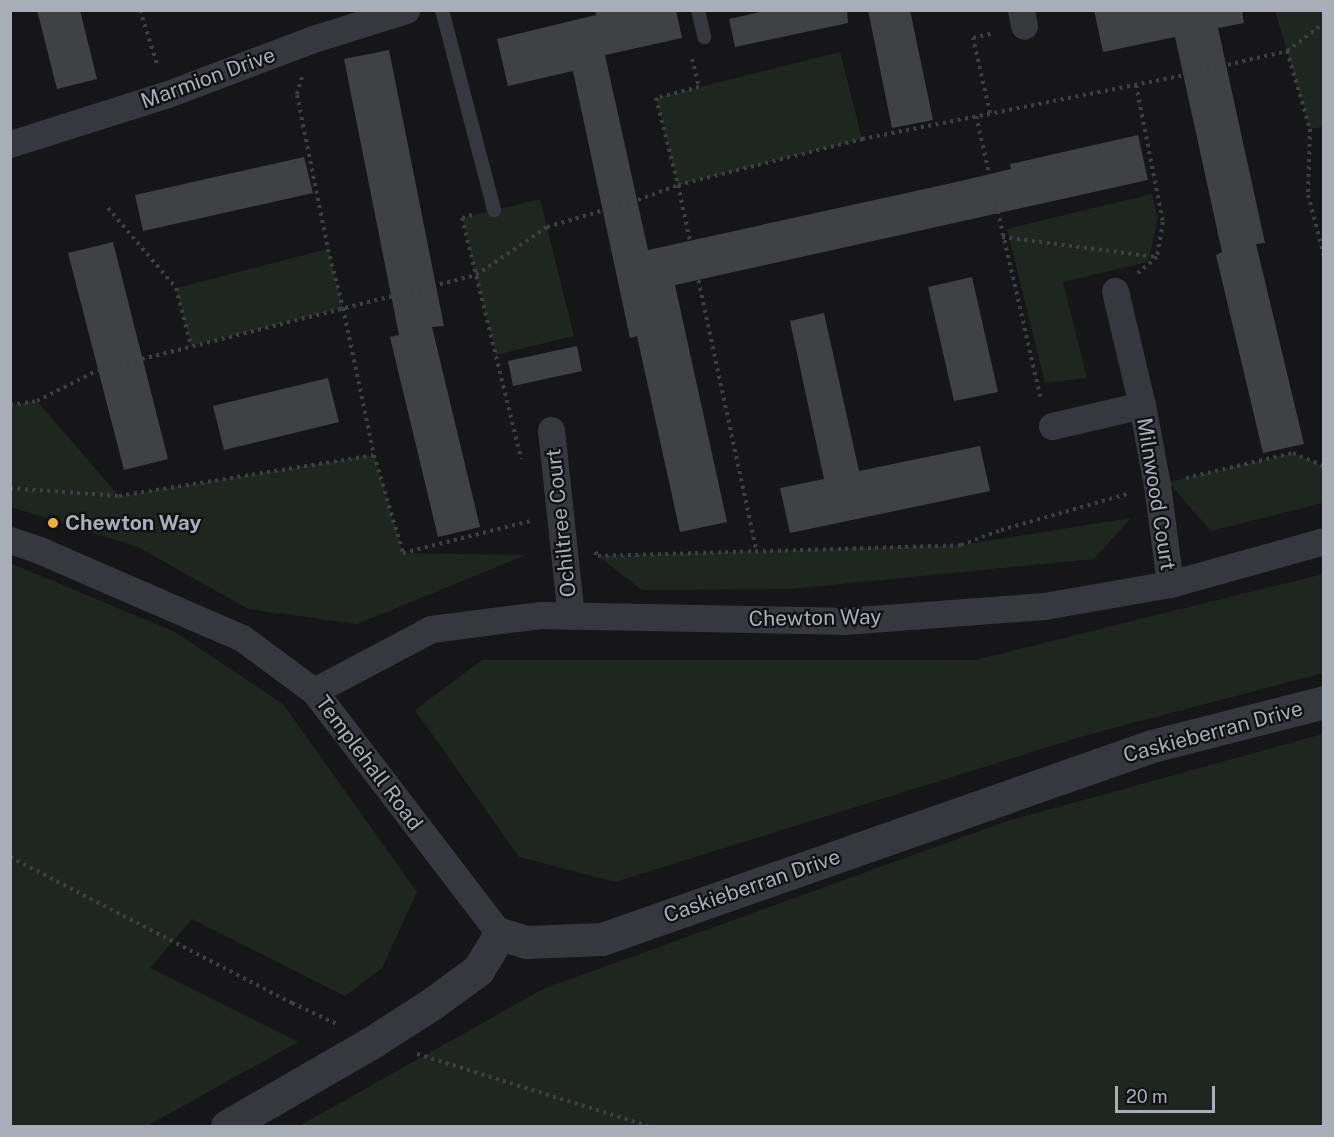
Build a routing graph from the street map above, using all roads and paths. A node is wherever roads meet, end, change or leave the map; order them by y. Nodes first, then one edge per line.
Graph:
1 (140, 10) edge
2 (406, 10) edge
3 (442, 10) edge
4 (698, 10) edge
5 (1023, 18) edge
6 (1323, 23) edge
7 (704, 37) joint
8 (310, 40) junction
9 (1287, 51) junction
10 (1136, 85) junction
11 (168, 94) junction
12 (990, 113) junction
13 (976, 116) junction
14 (10, 144) edge
15 (678, 185) junction
16 (108, 208) dead end
17 (494, 210) joint
18 (1002, 237) junction
19 (1323, 255) edge
20 (1157, 257) junction
21 (476, 274) junction
22 (1115, 291) joint
23 (343, 308) junction
24 (191, 346) junction
25 (10, 405) edge
26 (1142, 405) junction
27 (1052, 426) joint
28 (551, 430) dead end
29 (374, 455) junction
30 (522, 465) dead end
31 (1323, 466) edge
32 (1157, 485) junction
33 (10, 488) edge
34 (560, 514) junction
35 (10, 540) edge
36 (1323, 541) edge
37 (756, 550) junction
38 (1170, 584) junction
39 (571, 616) junction
40 (314, 691) junction
41 (1323, 702) edge
42 (10, 858) edge
43 (500, 934) junction
44 (374, 1041) junction
45 (227, 1126) edge
46 (648, 1126) edge

1 - 11 path
2 - 8 street, Marmion Drive
3 - 17 lane
4 - 7 lane
5 - 12 path
6 - 9 path
7 - 15 path
8 - 11 street, Marmion Drive
8 - 23 path
9 - 10 path
9 - 19 path
10 - 12 path
10 - 20 path
11 - 14 street, Marmion Drive
12 - 13 path
13 - 15 path
13 - 18 path
15 - 21 path
15 - 37 path
16 - 24 path
17 - 21 path
18 - 20 path
18 - 27 path
20 - 22 path
21 - 23 path
21 - 30 path
22 - 26 street, Milnwood Court
23 - 24 path
23 - 29 path
24 - 25 path
26 - 27 street, Milnwood Court
26 - 32 street, Milnwood Court
28 - 34 street, Ochiltree Court
29 - 33 path
29 - 34 path
31 - 32 path
32 - 37 path
32 - 38 street, Milnwood Court
34 - 37 path
34 - 39 street, Ochiltree Court
35 - 40 street, Templehall Road
36 - 38 street, Chewton Way
38 - 39 street, Chewton Way
39 - 40 street, Chewton Way
40 - 43 street, Templehall Road
41 - 43 street, Caskieberran Drive
42 - 44 path
43 - 44 street
44 - 45 street
44 - 46 path

